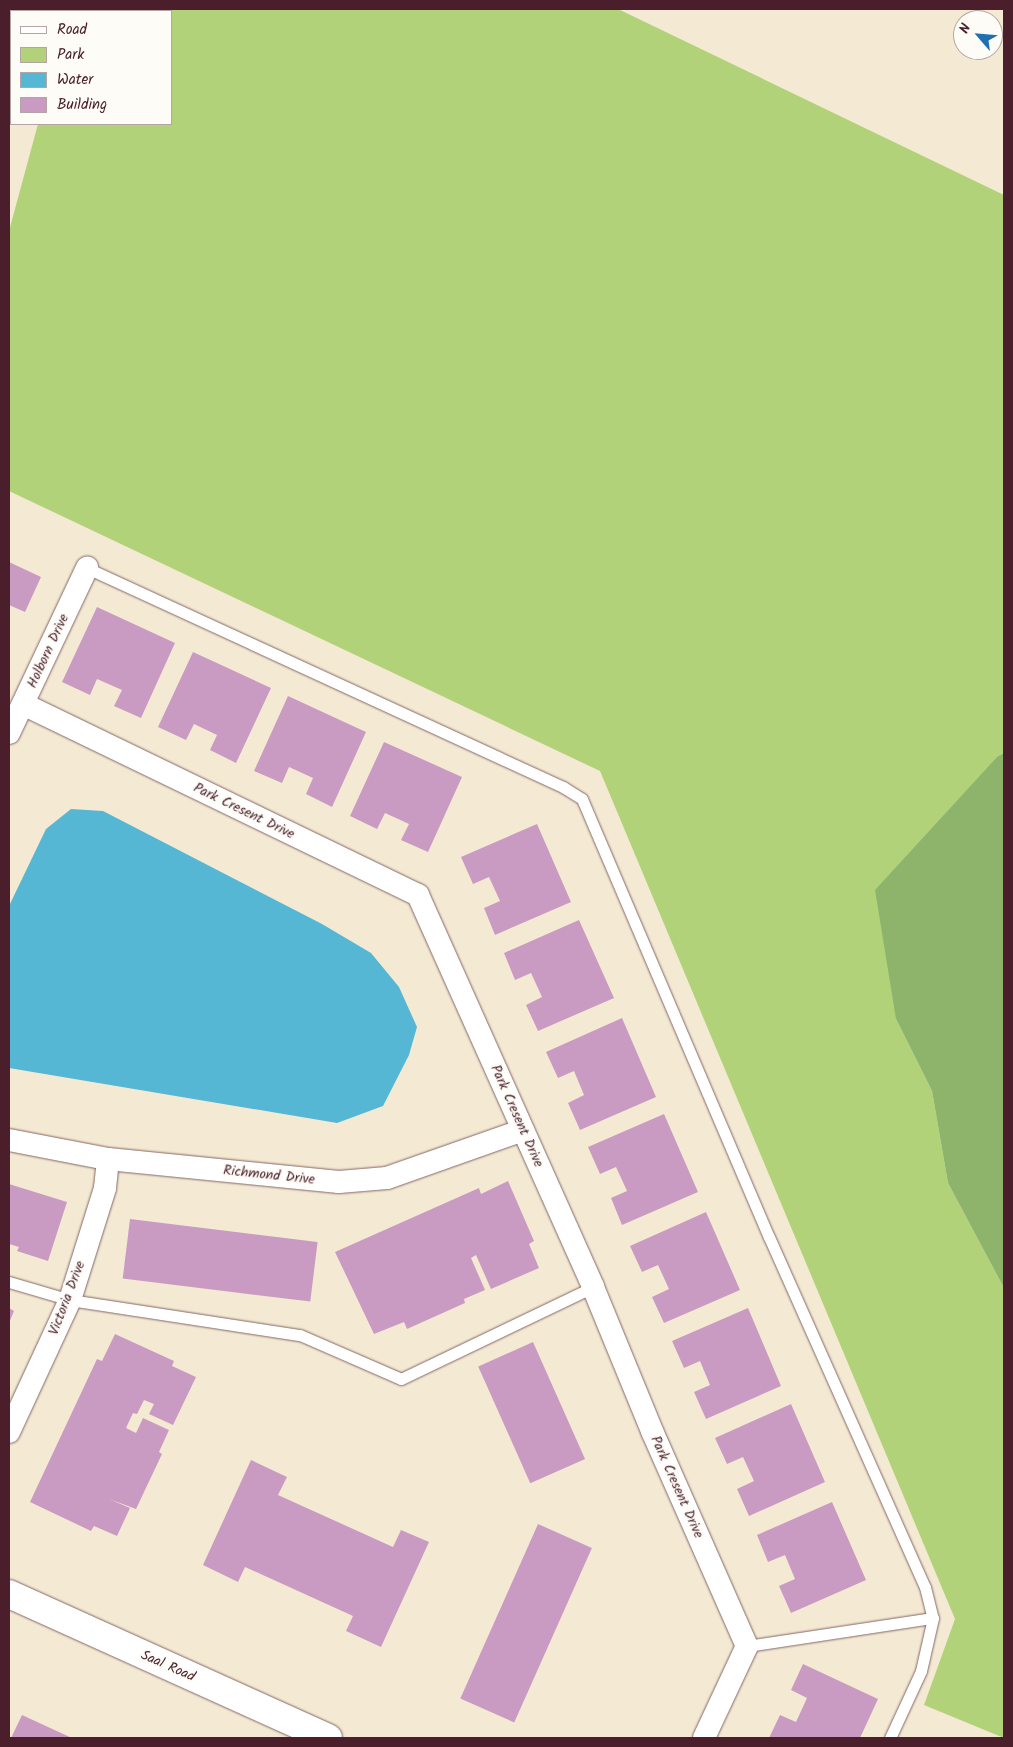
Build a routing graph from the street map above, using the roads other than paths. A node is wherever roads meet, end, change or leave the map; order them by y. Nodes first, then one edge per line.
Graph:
1 (87, 568) joint
2 (23, 704) junction
3 (9, 733) edge
4 (523, 1130) junction
5 (9, 1140) edge
6 (108, 1159) junction
7 (9, 1282) edge
8 (593, 1287) junction
9 (70, 1300) junction
10 (9, 1432) edge
11 (9, 1594) edge
12 (933, 1618) junction
13 (747, 1646) junction
14 (328, 1738) edge
15 (704, 1738) edge
16 (890, 1738) edge

1 - 2 street, Holborn Drive
1 - 12 lane
2 - 3 street, Holborn Drive
2 - 4 street, Park Cresent Drive
4 - 6 street, Richmond Drive
4 - 8 street, Park Cresent Drive
5 - 6 street, Richmond Drive
6 - 9 street, Victoria Drive
7 - 9 lane
8 - 9 lane
8 - 13 street, Park Cresent Drive
9 - 10 street, Victoria Drive
11 - 14 street, Saal Road
12 - 13 lane
12 - 16 lane
13 - 15 street

